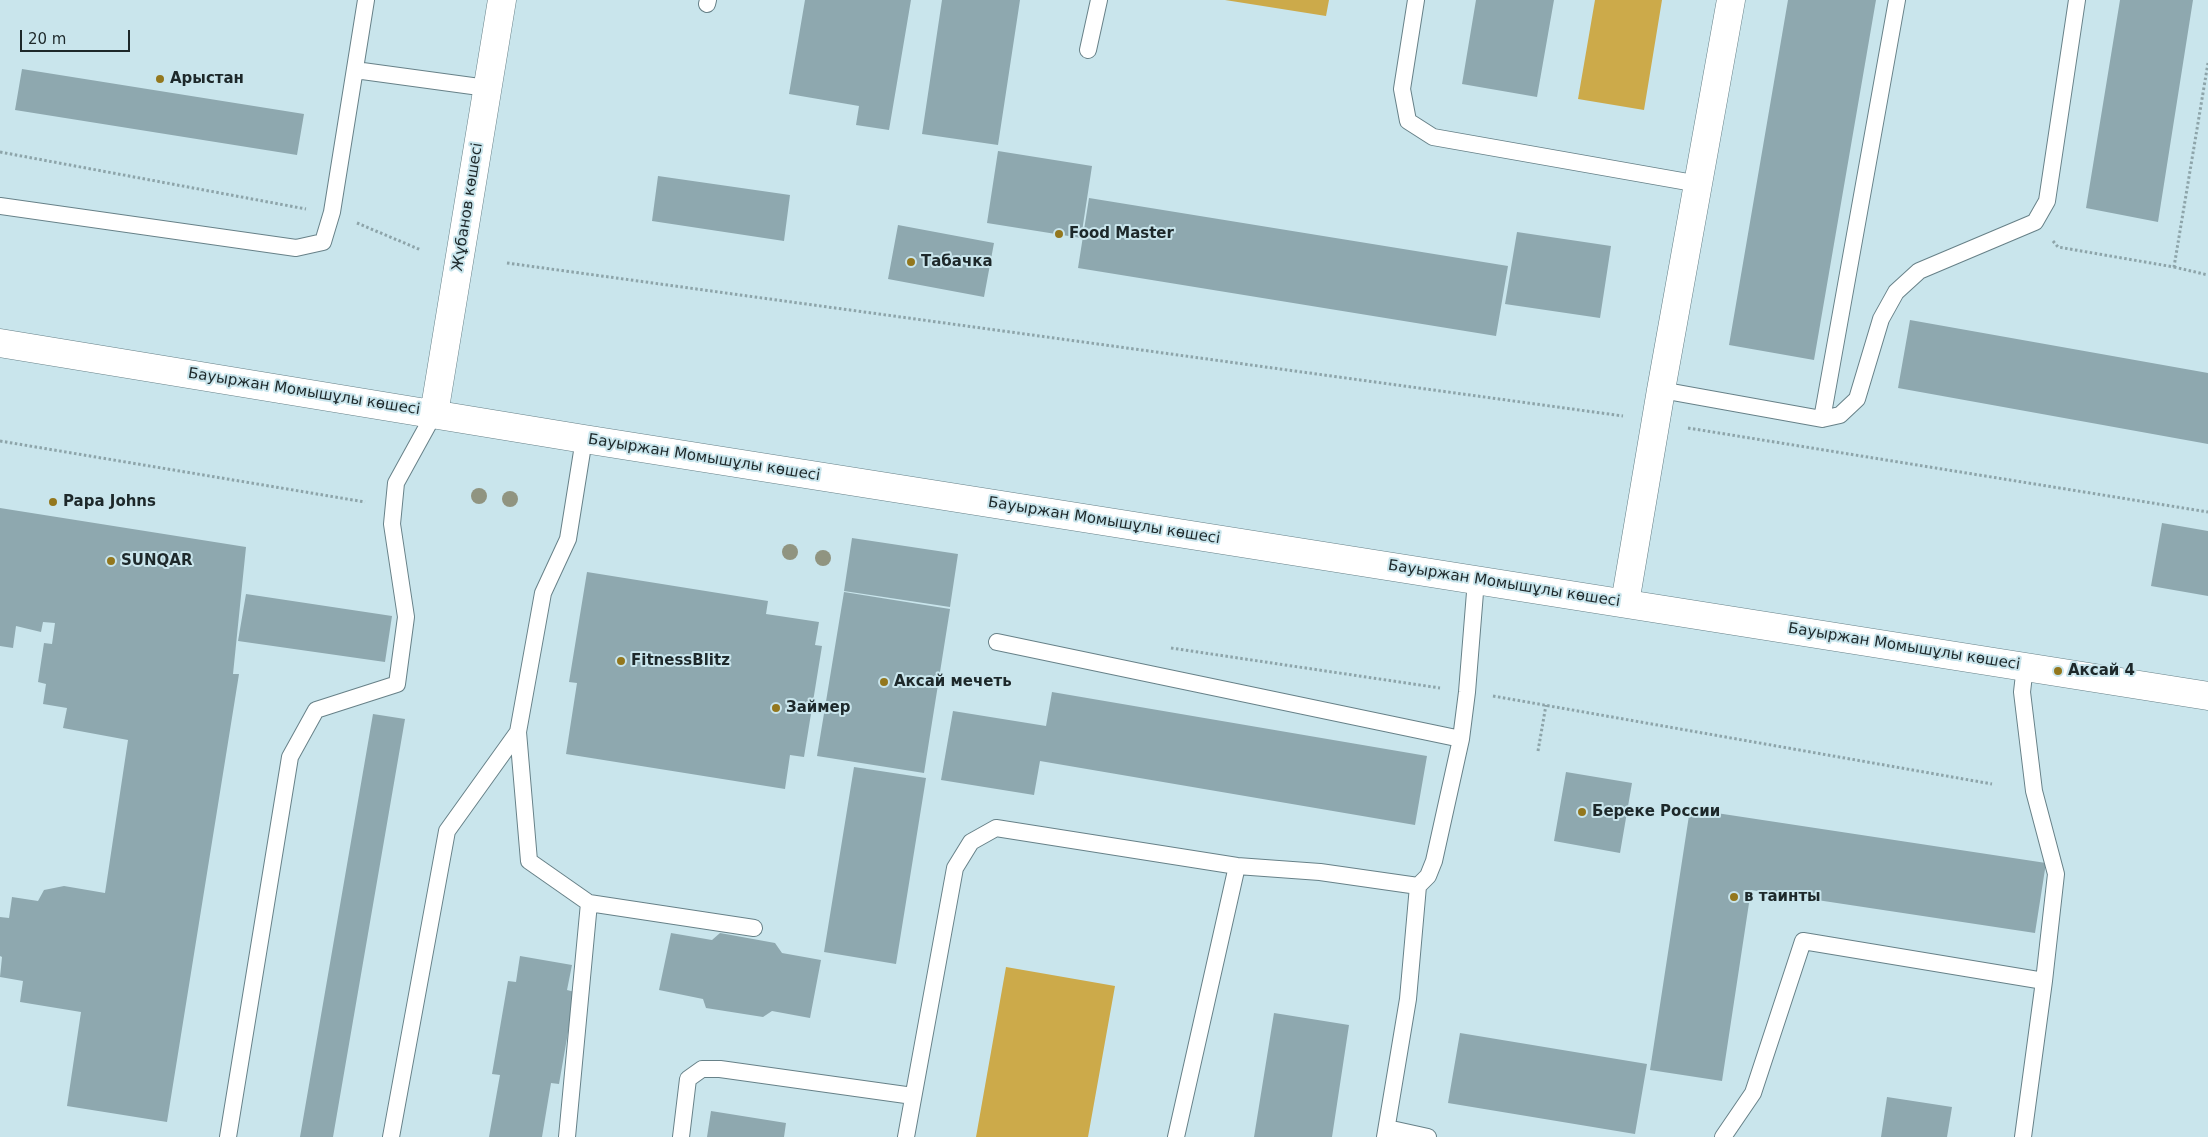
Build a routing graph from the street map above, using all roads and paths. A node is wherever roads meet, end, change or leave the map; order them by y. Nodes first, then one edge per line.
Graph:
1 (366, 0) edge
2 (502, 0) edge
3 (1099, 0) edge
4 (1416, 0) edge
5 (1731, 0) edge
6 (1897, 0) edge
7 (2077, 0) edge
8 (1088, 50) dead end
9 (2208, 63) edge
10 (355, 70) junction
11 (487, 88) junction
12 (0, 152) edge
13 (1699, 184) junction
14 (0, 206) edge
15 (332, 212) junction
16 (2035, 222) junction
17 (421, 250) dead end
18 (507, 263) dead end
19 (2174, 267) junction
20 (2208, 275) edge
21 (0, 343) edge
22 (1661, 390) junction
23 (434, 414) junction
24 (1822, 419) junction
25 (1655, 422) junction
26 (584, 439) junction
27 (0, 441) edge
28 (365, 502) dead end
29 (2208, 512) edge
30 (1476, 580) junction
31 (1625, 603) junction
32 (997, 642) dead end
33 (1164, 647) dead end
34 (2025, 666) junction
35 (1467, 692) junction
36 (2208, 696) edge
37 (1546, 704) junction
38 (518, 732) junction
39 (1461, 739) junction
40 (1538, 751) dead end
41 (1992, 784) dead end
42 (1237, 866) junction
43 (1418, 886) junction
44 (589, 903) junction
45 (754, 928) dead end
46 (2044, 981) junction
47 (913, 1096) junction
48 (1386, 1132) edge
49 (228, 1137) edge
50 (391, 1137) edge
51 (567, 1137) edge
52 (681, 1137) edge
53 (906, 1137) edge
54 (1176, 1137) edge
55 (1428, 1137) edge
56 (1723, 1137) edge
57 (2023, 1137) edge

1 - 10 lane
2 - 11 main road, Жұбанов көшесі
3 - 8 lane
4 - 13 lane
5 - 13 main road
6 - 24 lane
7 - 16 lane
9 - 19 path
10 - 11 lane
10 - 15 lane
11 - 23 main road, Жұбанов көшесі
12 - 15 path
13 - 22 main road
14 - 15 lane
15 - 17 path
16 - 19 path
16 - 24 lane
18 - 25 path
19 - 20 path
21 - 23 main road, Бауыржан Момышұлы көшесі
22 - 24 lane
22 - 25 main road
23 - 26 main road, Бауыржан Момышұлы көшесі
23 - 49 lane
25 - 29 path
25 - 31 main road
26 - 30 main road, Бауыржан Момышұлы көшесі
26 - 38 lane
27 - 28 path
30 - 31 main road, Бауыржан Момышұлы көшесі
30 - 35 lane
31 - 34 main road, Бауыржан Момышұлы көшесі
32 - 39 lane
33 - 35 path
34 - 36 main road, Бауыржан Момышұлы көшесі
34 - 46 lane
35 - 37 path
35 - 39 lane
37 - 40 path
37 - 41 path
38 - 44 lane
38 - 50 lane
39 - 43 lane
42 - 43 lane
42 - 47 lane
42 - 54 lane
43 - 48 lane
44 - 45 lane
44 - 51 lane
46 - 56 lane
46 - 57 lane
47 - 52 lane
47 - 53 lane
48 - 55 lane

